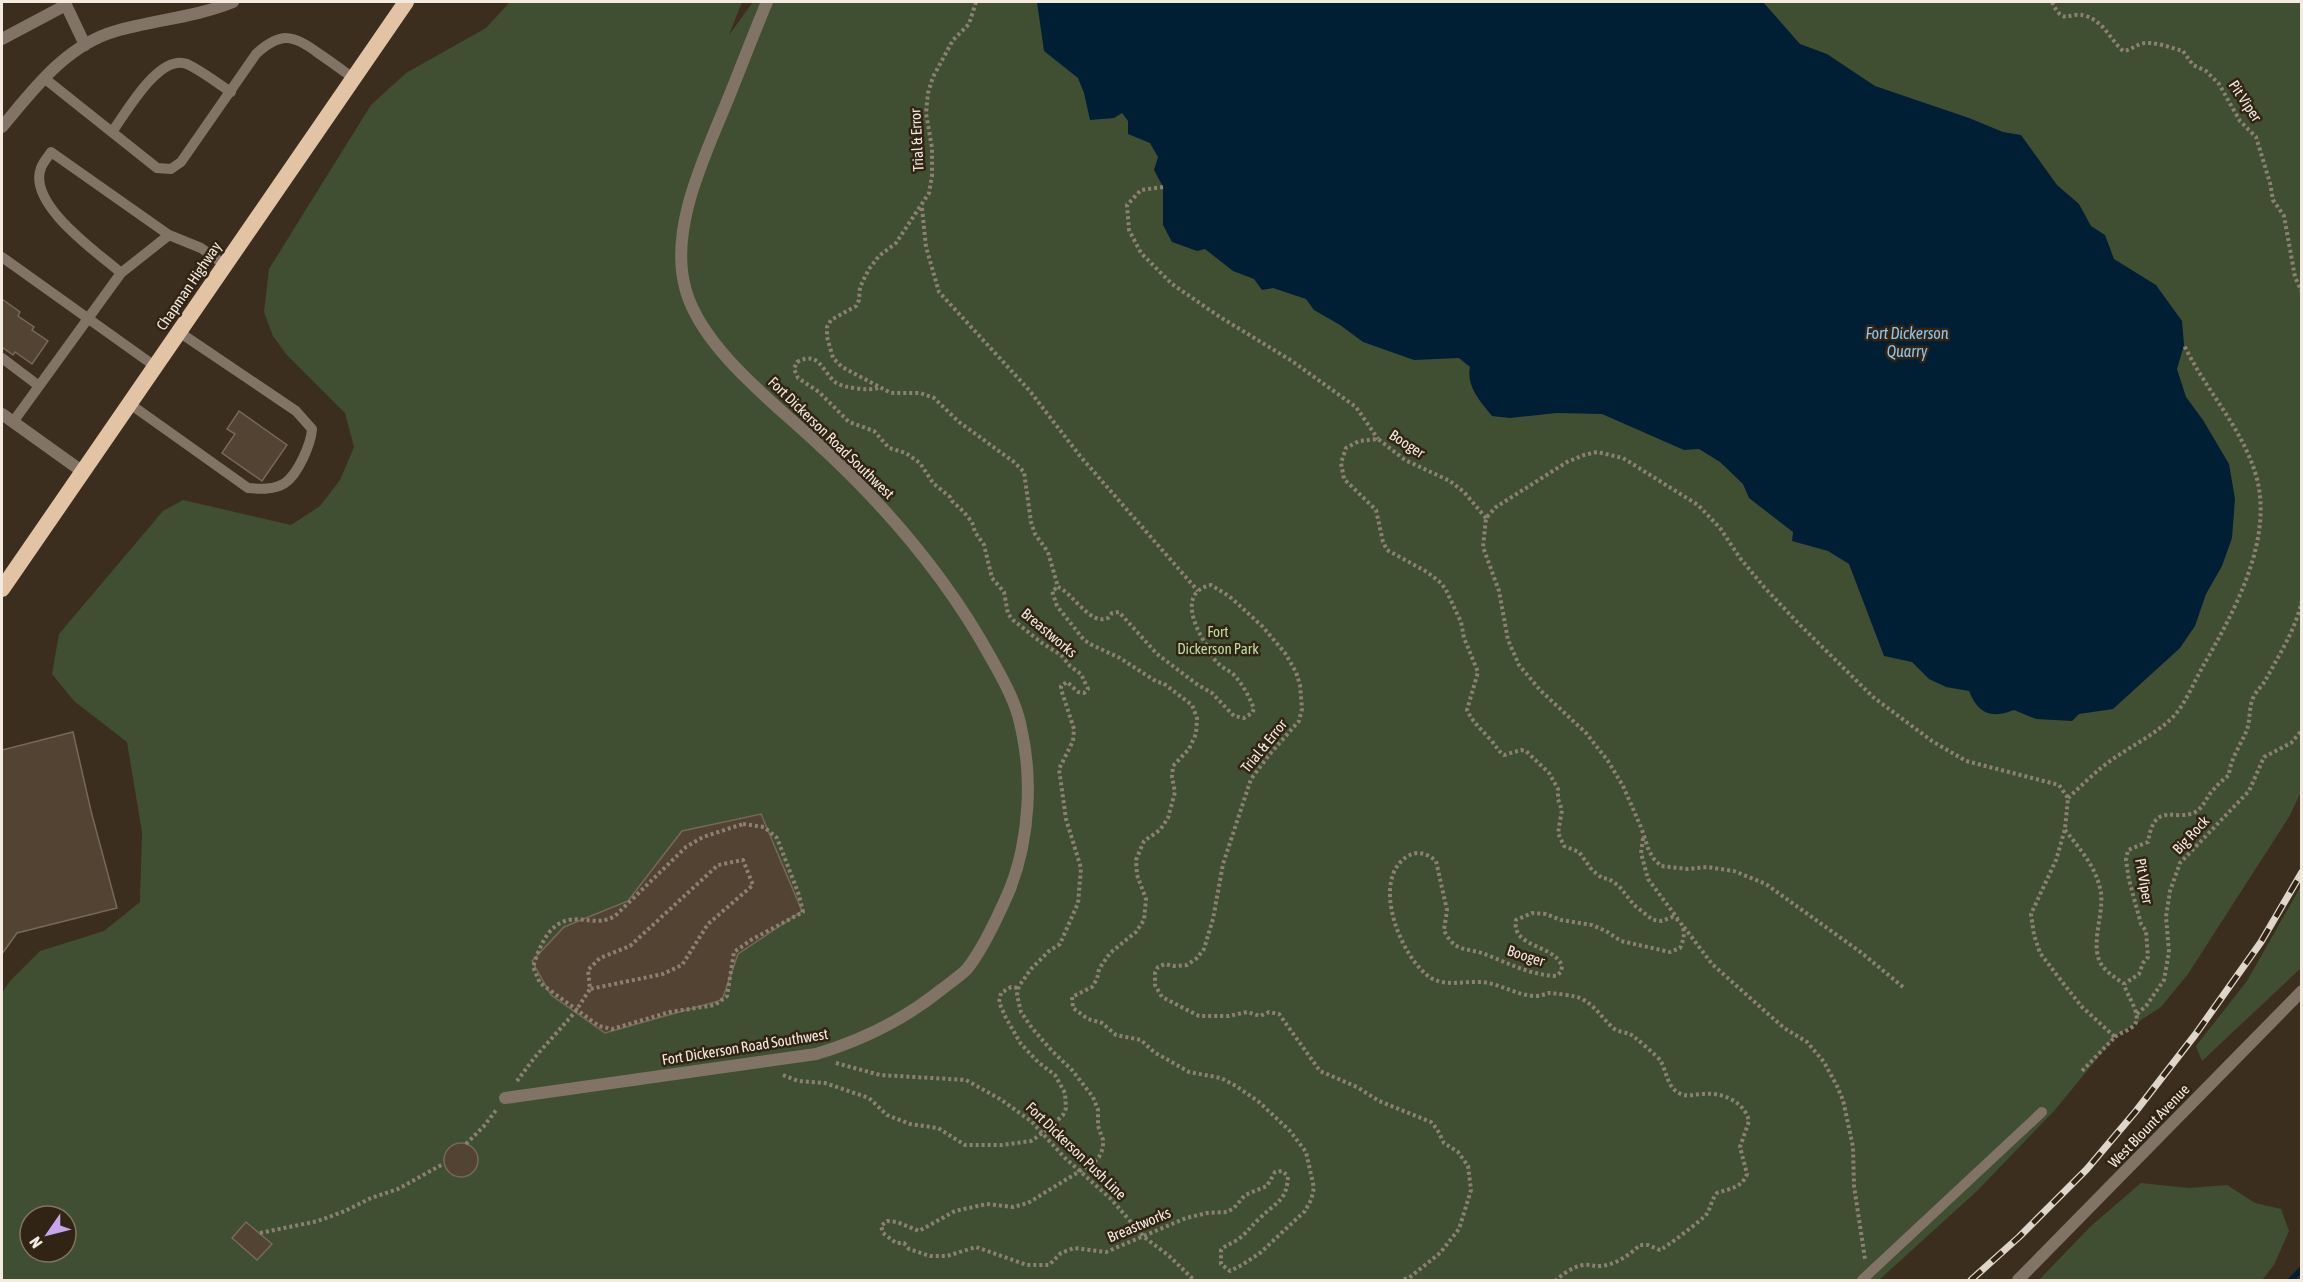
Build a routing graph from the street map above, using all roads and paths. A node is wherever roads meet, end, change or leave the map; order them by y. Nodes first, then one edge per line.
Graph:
1 (233, 2) edge
2 (406, 2) edge
3 (767, 2) edge
4 (976, 2) edge
5 (2052, 2) edge
6 (2, 39) edge
7 (85, 45) junction
8 (44, 78) junction
9 (353, 78) junction
10 (231, 92) junction
11 (2, 128) edge
12 (112, 132) junction
13 (1162, 187) dead end
14 (922, 206) junction
15 (169, 235) junction
16 (2, 257) edge
17 (225, 265) junction
18 (121, 273) junction
19 (2301, 292) edge
20 (89, 319) junction
21 (179, 332) junction
22 (2184, 345) dead end
23 (2, 358) edge
24 (156, 367) junction
25 (39, 386) junction
26 (878, 388) junction
27 (130, 404) junction
28 (2, 414) edge
29 (13, 422) junction
30 (1378, 439) junction
31 (83, 472) junction
32 (1486, 518) junction
33 (1058, 587) junction
34 (2, 589) edge
35 (1198, 591) junction
36 (2301, 600) edge
37 (2301, 730) edge
38 (2067, 798) junction
39 (2065, 829) junction
40 (1643, 838) junction
41 (1678, 920) junction
42 (1683, 926) junction
43 (2124, 984) junction
44 (1903, 987) dead end
45 (1018, 988) junction
46 (590, 989) junction
47 (2301, 992) edge
48 (576, 1010) junction
49 (2137, 1014) junction
50 (2115, 1037) junction
51 (816, 1054) junction
52 (2080, 1073) dead end
53 (780, 1074) dead end
54 (505, 1098) junction
55 (2042, 1112) dead end
56 (1042, 1134) junction
57 (466, 1144) dead end
58 (443, 1164) dead end
59 (1081, 1172) junction
60 (260, 1233) dead end
61 (1144, 1237) junction
62 (1866, 1278) edge
63 (1194, 1281) edge
64 (1401, 1281) edge
65 (1556, 1281) edge
66 (2018, 1281) edge

1 - 7 street
2 - 9 highway, Chapman Highway
3 - 51 street, Fort Dickerson Road Southwest
4 - 14 path, Trial & Error
5 - 19 path, Pit Viper
6 - 7 street
7 - 8 street
8 - 11 street
8 - 12 lane
9 - 10 lane
9 - 17 highway, Chapman Highway
10 - 12 lane
10 - 12 lane
13 - 30 path
14 - 26 path, Trial & Error
14 - 35 path
15 - 17 lane
15 - 18 lane
15 - 18 lane
16 - 20 lane
17 - 21 highway, Chapman Highway
18 - 20 lane
20 - 24 lane
20 - 25 lane
21 - 24 highway, Chapman Highway
21 - 27 lane
22 - 38 path
23 - 25 lane
24 - 27 highway, Chapman Highway
25 - 29 lane
26 - 33 path, Trial & Error
26 - 45 path, Breastworks
27 - 31 highway, Chapman Highway
28 - 29 street
29 - 31 street
30 - 32 path, Booger
30 - 41 path, Booger
31 - 34 highway, Chapman Highway
32 - 38 path
32 - 40 path
33 - 35 path, Trial & Error
33 - 61 path, Breastworks
35 - 64 path, Trial & Error
36 - 43 path, Pit Viper
37 - 49 path, Big Rock
38 - 39 path
39 - 43 path
39 - 50 path
40 - 41 path
40 - 44 path
41 - 42 path
42 - 62 path
42 - 65 path, Booger
43 - 49 path
45 - 56 path
45 - 59 path, Breastworks
46 - 46 path
46 - 48 path
47 - 66 street, West Blount Avenue
48 - 48 path
48 - 54 path
49 - 50 path
50 - 52 path
51 - 54 street, Fort Dickerson Road Southwest
51 - 56 path, Fort Dickerson Push Line
53 - 56 path
54 - 57 path
55 - 62 lane
56 - 59 path, Fort Dickerson Push Line
58 - 60 path
59 - 61 path, Fort Dickerson Push Line
59 - 61 path, Breastworks
61 - 63 path, Fort Dickerson Push Line

